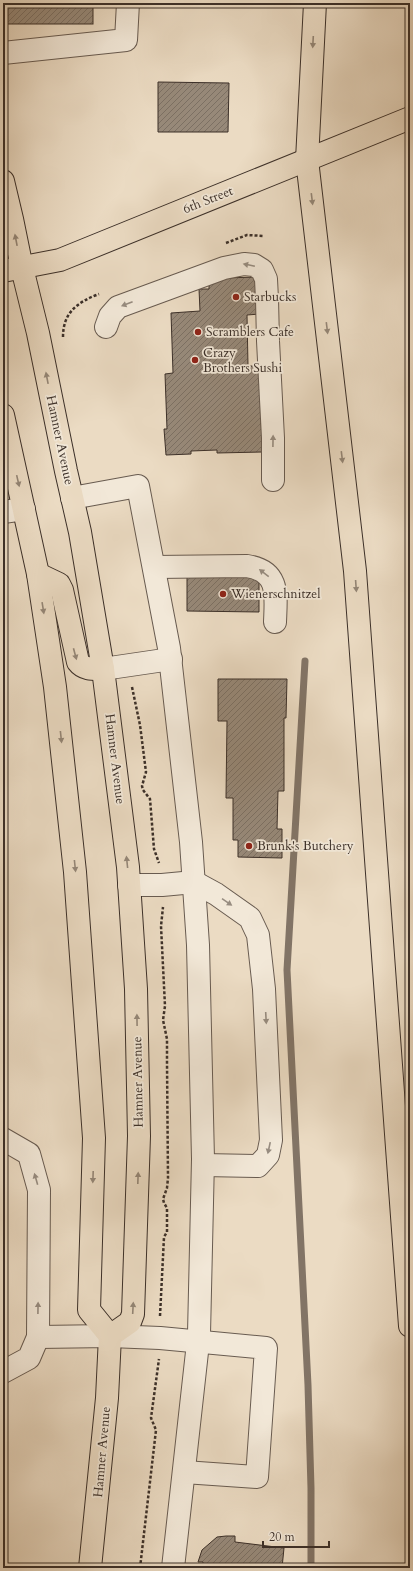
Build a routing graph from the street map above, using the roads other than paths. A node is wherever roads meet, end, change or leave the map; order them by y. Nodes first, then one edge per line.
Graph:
1 (128, 3) edge
2 (315, 3) edge
3 (3, 52) edge
4 (410, 118) edge
5 (307, 160) junction
6 (3, 181) edge
7 (12, 269) edge
8 (106, 327) dead end
9 (3, 416) edge
10 (273, 480) dead end
11 (72, 498) junction
12 (13, 510) edge
13 (154, 567) junction
14 (38, 574) junction
15 (275, 622) dead end
16 (171, 659) junction
17 (103, 669) junction
18 (194, 882) junction
19 (129, 885) junction
20 (3, 1139) edge
21 (203, 1166) junction
22 (410, 1326) edge
23 (110, 1336) junction
24 (38, 1337) junction
25 (198, 1342) junction
26 (3, 1372) edge
27 (184, 1472) junction
28 (90, 1568) edge
29 (173, 1568) edge

1 - 3 street
2 -> 5 main road
4 - 5 main road, 6th Street
5 - 7 main road, 6th Street
5 -> 22 main road
7 -> 6 main road, Hamner Avenue
11 -> 7 main road, Hamner Avenue
10 -> 8 street
9 -> 12 main road
11 - 13 street
11 - 17 main road, Hamner Avenue
12 - 14 main road
15 -> 13 street
13 - 16 street
14 -> 17 main road
14 -> 23 main road
16 - 17 street
16 - 18 street
19 -> 17 main road, Hamner Avenue
18 - 19 street
18 - 21 street
18 -> 21 street
23 -> 19 main road, Hamner Avenue
24 -> 20 street
21 - 25 street
23 - 24 street
23 - 25 street
23 - 28 main road, Hamner Avenue
24 - 26 street
25 - 27 street
25 - 27 street
27 - 29 street

